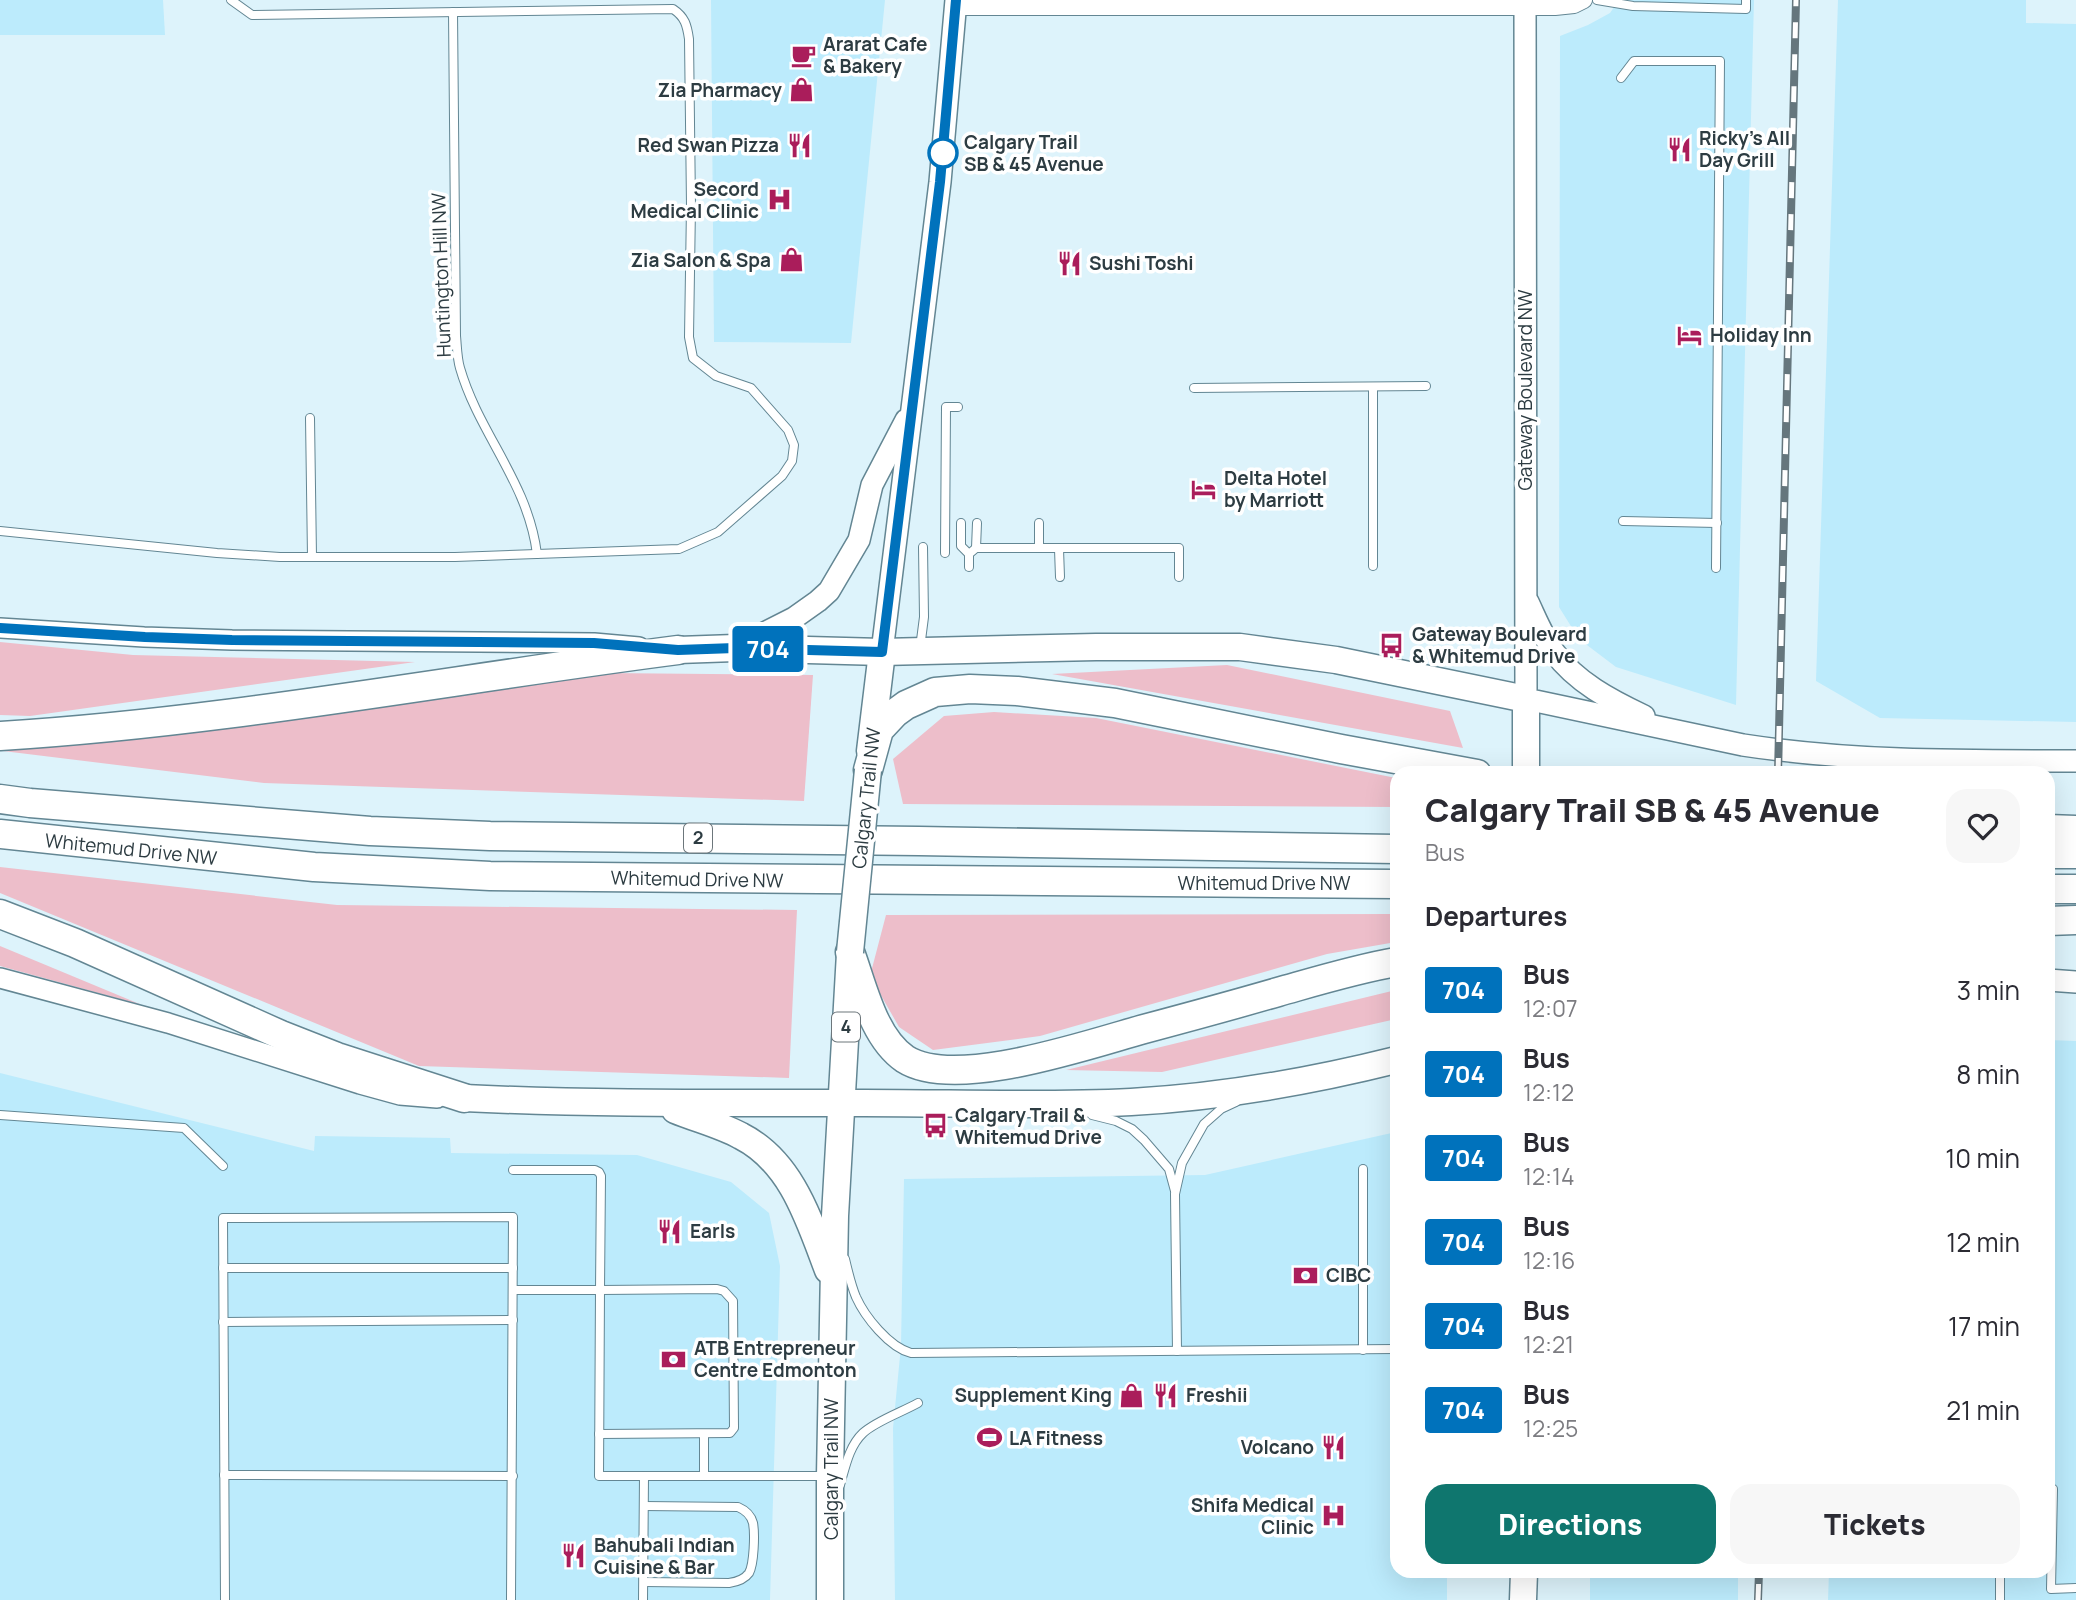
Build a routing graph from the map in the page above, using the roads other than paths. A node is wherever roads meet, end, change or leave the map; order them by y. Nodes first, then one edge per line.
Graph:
1 (231, 0) edge
2 (1584, 0) edge
3 (1597, 0) edge
4 (1746, 0) edge
5 (1525, 3) edge
6 (1665, 3) edge
7 (956, 4) edge
8 (453, 12) junction
9 (1621, 78) dead end
10 (1426, 386) dead end
11 (1373, 387) junction
12 (1194, 388) dead end
13 (958, 407) dead end
14 (912, 409) junction
15 (310, 418) dead end
16 (1623, 521) dead end
17 (961, 523) dead end
18 (977, 523) dead end
19 (1040, 523) dead end
20 (1717, 523) junction
21 (0, 531) edge
22 (923, 547) dead end
23 (1039, 548) junction
24 (1059, 548) junction
25 (973, 551) junction
26 (945, 553) dead end
27 (537, 554) junction
28 (312, 556) junction
29 (1373, 566) dead end
30 (969, 567) dead end
31 (1716, 568) dead end
32 (1060, 577) dead end
33 (1179, 577) dead end
34 (1524, 595) junction
35 (0, 628) edge
36 (735, 648) junction
37 (678, 650) junction
38 (919, 651) junction
39 (882, 652) junction
40 (1526, 699) junction
41 (0, 736) edge
42 (1743, 745) junction
43 (2076, 761) edge
44 (1433, 766) edge
45 (1526, 766) edge
46 (868, 770) junction
47 (0, 799) edge
48 (2055, 829) edge
49 (2076, 830) edge
50 (0, 834) edge
51 (1390, 849) edge
52 (2055, 854) edge
53 (2076, 854) edge
54 (1390, 884) edge
55 (2055, 889) edge
56 (2076, 889) edge
57 (0, 914) edge
58 (2055, 920) edge
59 (2076, 920) edge
60 (850, 952) junction
61 (1390, 963) edge
62 (0, 978) edge
63 (2055, 980) edge
64 (2076, 982) edge
65 (1390, 1061) edge
66 (1268, 1088) junction
67 (464, 1098) junction
68 (841, 1102) junction
69 (661, 1104) junction
70 (1052, 1104) junction
71 (0, 1115) edge
72 (223, 1166) dead end
73 (1363, 1169) dead end
74 (513, 1170) dead end
75 (1175, 1194) junction
76 (835, 1216) junction
77 (223, 1268) junction
78 (513, 1268) junction
79 (833, 1284) junction
80 (514, 1290) junction
81 (600, 1290) junction
82 (513, 1320) junction
83 (223, 1322) junction
84 (1390, 1349) edge
85 (1363, 1350) junction
86 (1177, 1351) junction
87 (918, 1403) dead end
88 (599, 1434) junction
89 (704, 1434) junction
90 (224, 1475) junction
91 (513, 1476) junction
92 (644, 1476) junction
93 (704, 1476) junction
94 (830, 1476) junction
95 (644, 1506) junction
96 (830, 1516) junction
97 (1524, 1578) edge
98 (2000, 1578) edge
99 (2051, 1578) edge
100 (644, 1581) junction
101 (2076, 1588) edge
102 (2051, 1589) junction
103 (225, 1600) edge
104 (511, 1600) edge
105 (643, 1600) edge
106 (830, 1600) edge
107 (1523, 1600) edge
108 (2000, 1600) edge
109 (2052, 1600) edge

1 - 8 lane
2 - 5 street
3 - 6 lane
4 - 6 lane
5 - 7 street
5 - 34 main road, Gateway Boulevard NW
7 - 14 main road, Calgary Trail NW
8 - 27 lane, Huntington Hill NW
8 - 27 lane
9 - 20 lane
10 - 11 lane
11 - 12 lane
11 - 29 lane
13 - 26 lane
14 - 36 main road
14 - 39 main road, Calgary Trail NW
15 - 28 lane
16 - 20 lane
17 - 25 lane
18 - 25 lane
19 - 23 lane
20 - 31 lane
21 - 28 lane
22 - 38 lane
23 - 24 lane
23 - 25 lane
24 - 32 lane
24 - 33 lane
25 - 30 lane
27 - 28 lane
34 - 40 main road, Gateway Boulevard NW
34 - 42 main road
35 - 37 street
36 - 37 highway
36 - 39 highway
37 - 41 highway
38 - 39 highway
38 - 40 highway
39 - 46 highway, Calgary Trail NW
40 - 42 main road
40 - 45 highway, Gateway Boulevard NW
42 - 43 main road
44 - 46 highway
46 - 60 highway, Calgary Trail NW, bridge
47 - 51 highway, Whitemud Drive NW / 2
48 - 49 highway
50 - 54 highway, Whitemud Drive NW / 2
52 - 53 highway
55 - 56 highway
57 - 67 highway
58 - 59 highway
60 - 61 highway
60 - 68 highway, Calgary Trail NW / 4
62 - 67 street
63 - 64 main road
65 - 66 highway
66 - 70 highway
66 - 75 lane
67 - 69 highway
68 - 69 highway
68 - 70 highway
68 - 76 highway, Calgary Trail NW
69 - 79 highway
70 - 75 lane
71 - 72 lane
73 - 85 lane
74 - 81 lane
75 - 86 lane
76 - 79 highway, Calgary Trail NW
76 - 86 lane
77 - 78 lane
77 - 78 lane
77 - 83 lane
78 - 80 lane
79 - 94 highway, Calgary Trail NW
80 - 81 lane
80 - 82 lane
81 - 88 lane
81 - 89 lane
82 - 83 lane
82 - 91 lane
83 - 90 lane
84 - 85 lane
85 - 86 lane
87 - 96 lane
88 - 89 lane
88 - 92 lane
89 - 93 lane
90 - 91 lane
90 - 103 lane
91 - 104 lane
92 - 93 lane
92 - 95 lane
93 - 94 lane
94 - 96 highway, Calgary Trail NW
95 - 100 lane
95 - 100 lane
96 - 106 highway, Calgary Trail NW
97 - 107 highway
98 - 108 lane
99 - 102 lane
100 - 105 lane
101 - 102 lane
102 - 109 lane

